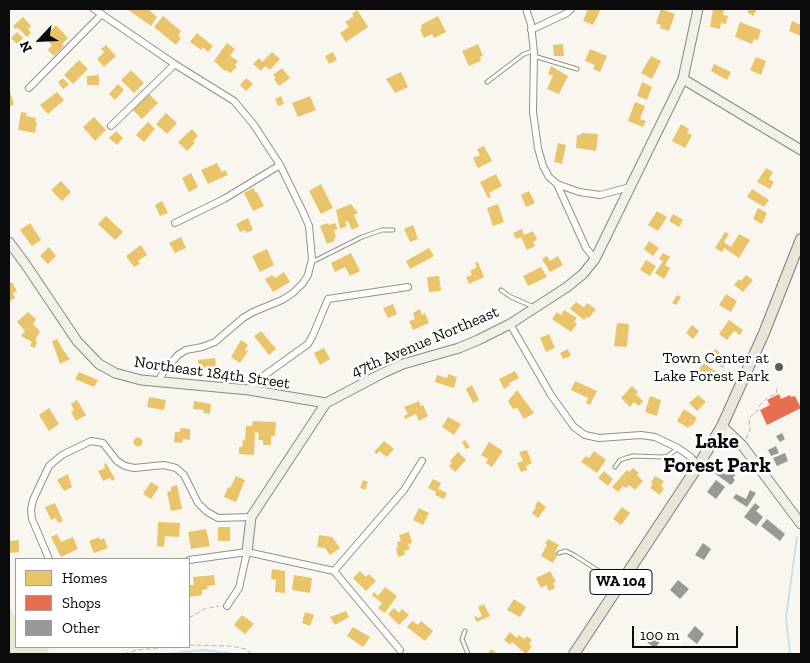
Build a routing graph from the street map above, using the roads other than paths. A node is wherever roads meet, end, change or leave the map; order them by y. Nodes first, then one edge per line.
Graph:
1 (94, 9) edge
2 (526, 9) edge
3 (571, 9) edge
4 (698, 9) edge
5 (102, 14) junction
6 (531, 30) junction
7 (533, 53) junction
8 (175, 64) junction
9 (577, 69) dead end
10 (683, 79) junction
11 (487, 82) dead end
12 (29, 88) dead end
13 (111, 126) dead end
14 (801, 150) edge
15 (280, 165) junction
16 (557, 184) junction
17 (632, 186) junction
18 (175, 223) dead end
19 (393, 230) dead end
20 (801, 239) edge
21 (9, 242) edge
22 (595, 260) junction
23 (311, 262) junction
24 (408, 287) dead end
25 (501, 290) dead end
26 (535, 308) junction
27 (510, 324) junction
28 (158, 382) junction
29 (249, 390) junction
30 (326, 403) junction
31 (722, 426) junction
32 (678, 448) junction
33 (422, 461) dead end
34 (698, 466) junction
35 (615, 467) dead end
36 (251, 517) junction
37 (801, 524) edge
38 (247, 552) junction
39 (559, 553) dead end
40 (49, 558) edge
41 (190, 560) edge
42 (334, 571) junction
43 (620, 585) junction
44 (227, 606) road end
45 (465, 631) dead end
46 (400, 650) dead end
47 (468, 654) edge
48 (574, 654) edge

1 - 5 street
2 - 6 street
3 - 6 street
4 - 10 street, 47th Avenue Northeast
5 - 8 street
5 - 12 street
6 - 7 street
7 - 9 lane
7 - 11 lane
7 - 16 street
8 - 13 street
8 - 15 street
10 - 14 street
10 - 17 street, 47th Avenue Northeast
15 - 18 street
15 - 23 street
16 - 17 street
16 - 22 street
17 - 22 street, 47th Avenue Northeast
19 - 23 lane
20 - 31 main road, WA 104
21 - 28 street, Northeast 184th Street
22 - 26 street, 47th Avenue Northeast
23 - 28 street
24 - 29 street
25 - 26 lane
26 - 27 street, 47th Avenue Northeast
27 - 30 street, 47th Avenue Northeast
27 - 32 street
28 - 29 street, Northeast 184th Street
29 - 30 street, Northeast 184th Street
30 - 36 street, 47th Avenue Northeast
31 - 34 main road, WA 104
31 - 37 street
32 - 34 street
32 - 35 lane
33 - 42 street
34 - 43 main road, WA 104
36 - 38 street, 47th Avenue Northeast
36 - 40 street
38 - 41 street
38 - 42 street
38 - 44 street, 47th Avenue Northeast
39 - 43 lane
42 - 46 street
43 - 48 main road, WA 104
45 - 47 lane

